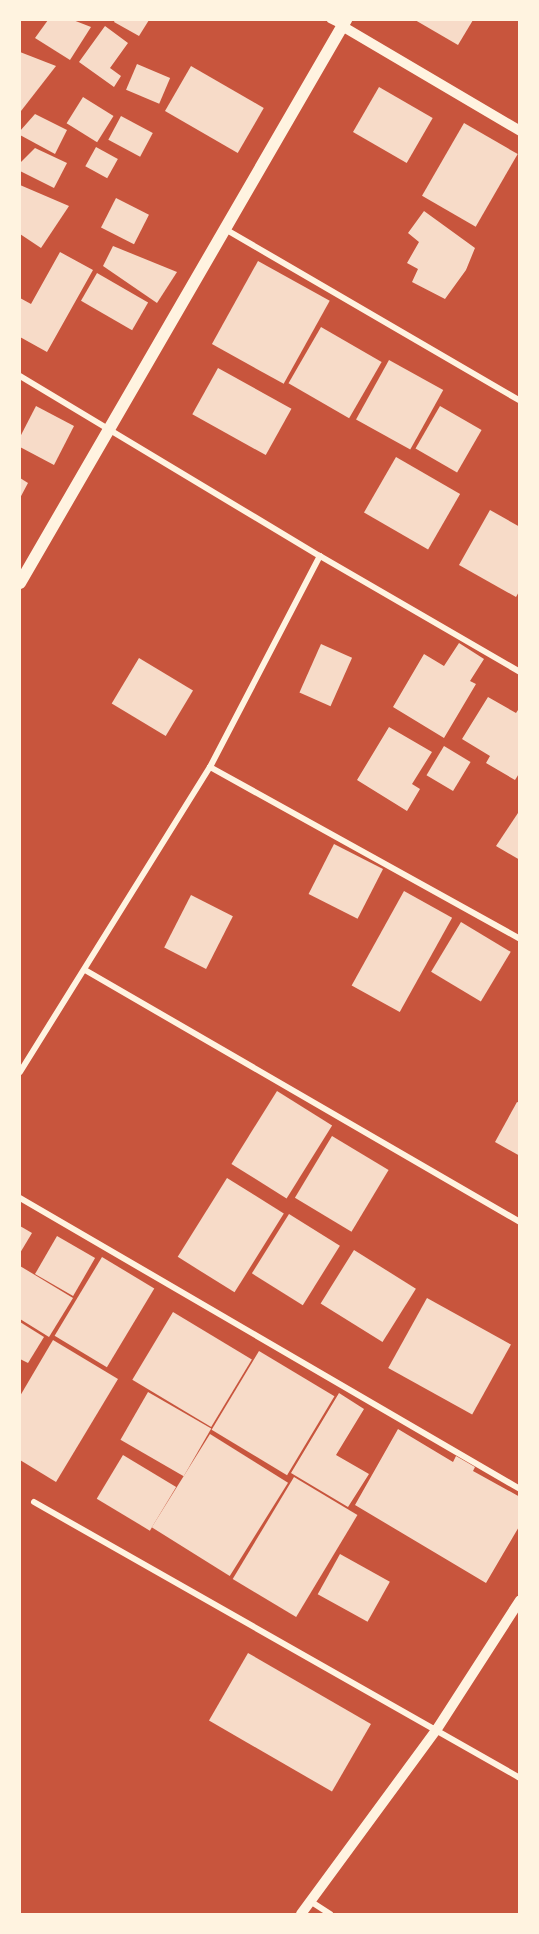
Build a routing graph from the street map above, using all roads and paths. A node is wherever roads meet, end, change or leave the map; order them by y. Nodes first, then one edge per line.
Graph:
1 (330, 20) edge
2 (344, 23) edge
3 (519, 131) edge
4 (225, 229) junction
5 (20, 376) edge
6 (519, 401) edge
7 (108, 429) junction
8 (320, 556) junction
9 (20, 583) edge
10 (519, 672) edge
11 (210, 767) junction
12 (519, 939) edge
13 (85, 970) junction
14 (20, 1072) edge
15 (20, 1198) edge
16 (519, 1222) edge
17 (519, 1490) edge
18 (34, 1503) dead end
19 (519, 1600) edge
20 (437, 1729) junction
21 (519, 1778) edge
22 (310, 1901) junction
23 (301, 1914) edge
24 (330, 1914) edge

1 - 2 street
2 - 3 street
2 - 4 main road
4 - 6 street
4 - 7 main road
5 - 7 street
7 - 8 street
7 - 9 main road
8 - 10 street
8 - 11 street
11 - 12 street
11 - 13 street
13 - 14 street
13 - 16 street
15 - 17 street
18 - 20 street
19 - 20 street
20 - 21 street
20 - 22 street
22 - 23 street
22 - 24 street

